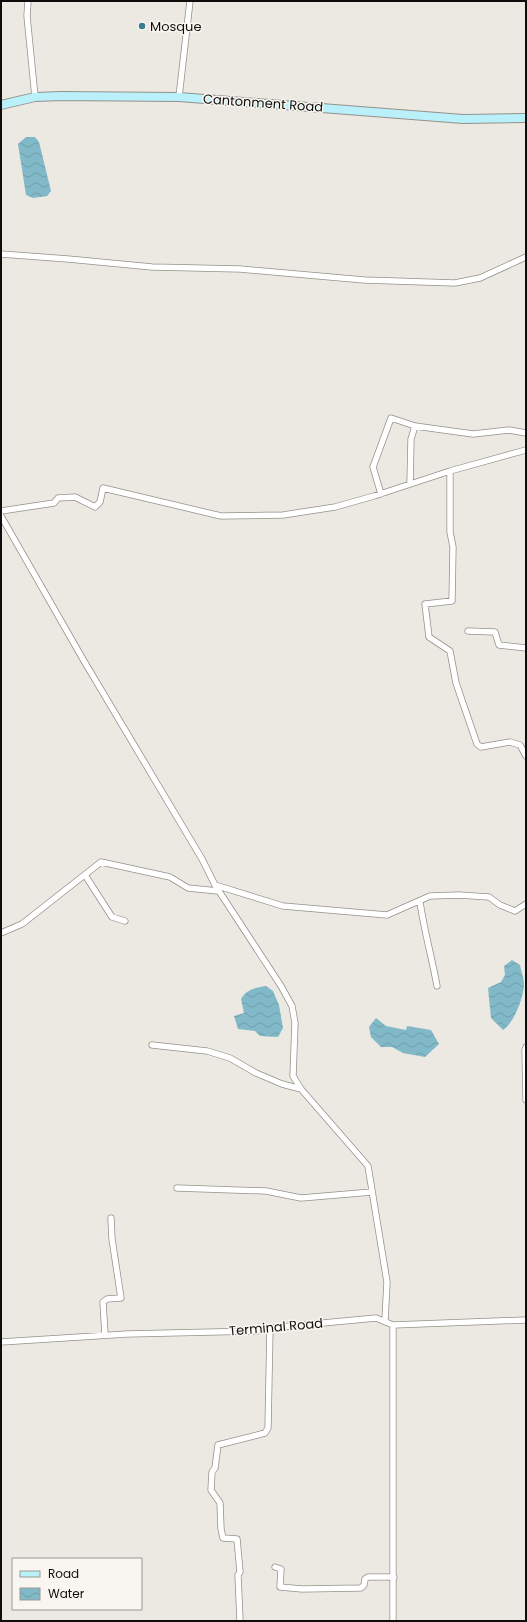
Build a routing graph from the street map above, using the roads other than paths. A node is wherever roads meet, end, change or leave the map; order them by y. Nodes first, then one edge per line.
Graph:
1 (28, 1) edge
2 (190, 1) edge
3 (35, 97) junction
4 (179, 97) junction
5 (1, 104) edge
6 (526, 118) edge
7 (1, 254) edge
8 (526, 257) edge
9 (415, 426) junction
10 (526, 433) edge
11 (526, 450) edge
12 (450, 471) junction
13 (410, 484) junction
14 (381, 494) junction
15 (1, 511) edge
16 (1, 516) edge
17 (468, 631) dead end
18 (526, 648) edge
19 (526, 756) edge
20 (86, 875) junction
21 (217, 888) junction
22 (420, 902) junction
23 (526, 904) edge
24 (125, 921) dead end
25 (1, 933) edge
26 (437, 986) dead end
27 (152, 1045) dead end
28 (526, 1047) edge
29 (301, 1089) junction
30 (526, 1100) edge
31 (177, 1188) dead end
32 (372, 1192) junction
33 (112, 1218) dead end
34 (385, 1320) junction
35 (526, 1320) edge
36 (393, 1325) junction
37 (270, 1328) junction
38 (105, 1335) junction
39 (1, 1342) edge
40 (275, 1567) dead end
41 (394, 1577) junction
42 (240, 1621) edge
43 (394, 1621) edge

1 - 3 street
2 - 4 street
3 - 4 street, Cantonment Road
3 - 5 street, Cantonment Road
4 - 6 street, Cantonment Road
7 - 8 street
9 - 10 street
9 - 13 street
9 - 14 street
11 - 12 street
12 - 13 street
12 - 19 street
13 - 14 street
14 - 15 street
16 - 21 street
17 - 18 street
20 - 21 street
20 - 24 street
20 - 25 street
21 - 22 street
21 - 29 street
22 - 23 street
22 - 26 street
27 - 29 street
28 - 30 street
29 - 32 street
31 - 32 street
32 - 34 street
33 - 38 street
34 - 36 street, Terminal Road
34 - 37 street, Terminal Road
35 - 36 street
36 - 41 street
37 - 38 street, Terminal Road
37 - 42 street
38 - 39 street, Terminal Road
40 - 41 street
41 - 43 street

